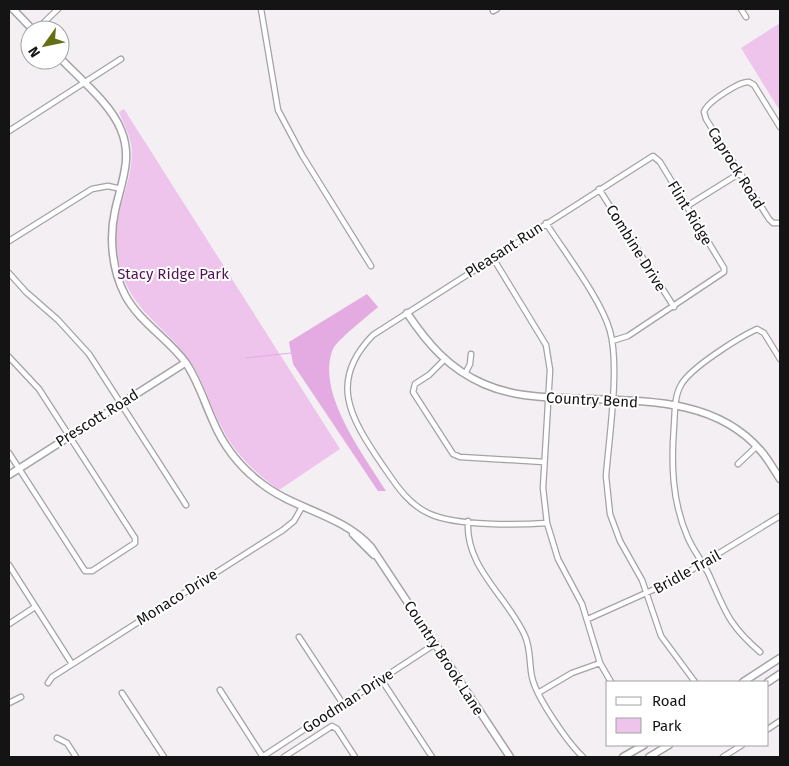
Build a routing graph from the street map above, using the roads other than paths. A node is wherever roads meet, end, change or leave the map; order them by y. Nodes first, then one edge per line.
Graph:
1 (13, 9) edge
2 (58, 9) edge
3 (261, 9) edge
4 (741, 9) edge
5 (746, 17) dead end
6 (25, 20) edge
7 (46, 20) edge
8 (121, 59) dead end
9 (70, 69) edge
10 (84, 84) junction
11 (780, 127) edge
12 (9, 129) edge
13 (653, 156) joint
14 (740, 173) junction
15 (121, 189) junction
16 (599, 189) junction
17 (687, 206) junction
18 (546, 223) junction
19 (780, 223) edge
20 (9, 241) edge
21 (493, 258) junction
22 (371, 266) dead end
23 (9, 273) edge
24 (674, 306) junction
25 (407, 313) junction
26 (612, 341) junction
27 (471, 354) dead end
28 (9, 357) edge
29 (444, 359) junction
30 (780, 359) edge
31 (186, 362) junction
32 (465, 374) junction
33 (548, 398) junction
34 (612, 401) junction
35 (121, 403) junction
36 (676, 405) junction
37 (69, 436) junction
38 (757, 446) junction
39 (9, 453) edge
40 (544, 462) junction
41 (738, 464) dead end
42 (18, 468) junction
43 (9, 475) edge
44 (780, 479) edge
45 (186, 505) dead end
46 (302, 506) junction
47 (780, 516) edge
48 (468, 522) junction
49 (547, 523) junction
50 (703, 564) junction
51 (9, 565) edge
52 (648, 594) junction
53 (36, 607) junction
54 (588, 618) junction
55 (9, 624) edge
56 (299, 637) dead end
57 (435, 644) junction
58 (760, 652) dead end
59 (780, 658) edge
60 (600, 663) junction
61 (72, 664) junction
62 (780, 674) edge
63 (381, 679) junction
64 (610, 681) edge
65 (694, 681) edge
66 (745, 681) edge
67 (769, 681) edge
68 (48, 683) dead end
69 (220, 690) dead end
70 (122, 693) dead end
71 (538, 693) junction
72 (21, 696) dead end
73 (9, 703) edge
74 (343, 704) junction
75 (780, 721) edge
76 (769, 728) edge
77 (57, 738) dead end
78 (642, 746) edge
79 (740, 746) edge
80 (659, 747) edge
81 (76, 757) edge
82 (164, 757) edge
83 (262, 757) edge
84 (284, 757) edge
85 (355, 757) edge
86 (432, 757) edge
87 (510, 757) edge
88 (583, 757) edge
89 (624, 757) edge
90 (649, 757) edge
91 (723, 757) edge

1 - 6 street
2 - 7 street
3 - 22 street
4 - 5 street
8 - 10 street
9 - 10 street, Country Brook Lane
10 - 12 street
10 - 15 street, Country Brook Lane
11 - 14 street, Caprock Road
13 - 16 street, Pleasant Run
13 - 17 street, Flint Ridge
14 - 17 street
14 - 19 street, Caprock Road
15 - 20 street
15 - 31 street, Country Brook Lane
16 - 18 street, Pleasant Run
16 - 24 street, Combine Drive
17 - 24 street, Flint Ridge
18 - 21 street, Pleasant Run
18 - 26 street
21 - 25 street, Pleasant Run
21 - 33 street
23 - 35 street
24 - 26 street
25 - 29 street, Country Bend
25 - 48 street, Pleasant Run
26 - 34 street
27 - 32 street
28 - 37 street
29 - 32 street, Country Bend
29 - 40 street
30 - 36 street
31 - 35 street, Prescott Road
31 - 46 street, Country Brook Lane
32 - 33 street, Country Bend
33 - 34 street, Country Bend
33 - 40 street
34 - 36 street, Country Bend
34 - 52 street
35 - 37 street, Prescott Road
35 - 45 street
36 - 38 street, Country Bend
36 - 50 street
37 - 42 street, Prescott Road
37 - 42 street
38 - 41 street
38 - 44 street, Country Bend
39 - 42 street
40 - 49 street
42 - 43 street, Prescott Road
46 - 57 street, Country Brook Lane
46 - 61 street, Monaco Drive
47 - 50 street, Bridle Trail
48 - 49 street
48 - 71 street
49 - 54 street
50 - 52 street, Bridle Trail
50 - 58 street
51 - 53 street
52 - 54 street, Bridle Trail
52 - 65 street
53 - 55 street
53 - 61 street
54 - 60 street
56 - 74 street
57 - 63 street, Goodman Drive
57 - 87 street, Country Brook Lane
59 - 66 street
60 - 64 street
60 - 71 street
61 - 68 street, Monaco Drive
62 - 67 street
63 - 74 street, Goodman Drive
63 - 86 street
69 - 83 street
70 - 82 street
71 - 88 street
72 - 73 street
74 - 83 street, Goodman Drive
75 - 76 street
77 - 81 street
78 - 89 street
79 - 91 street
80 - 90 street
84 - 85 street

